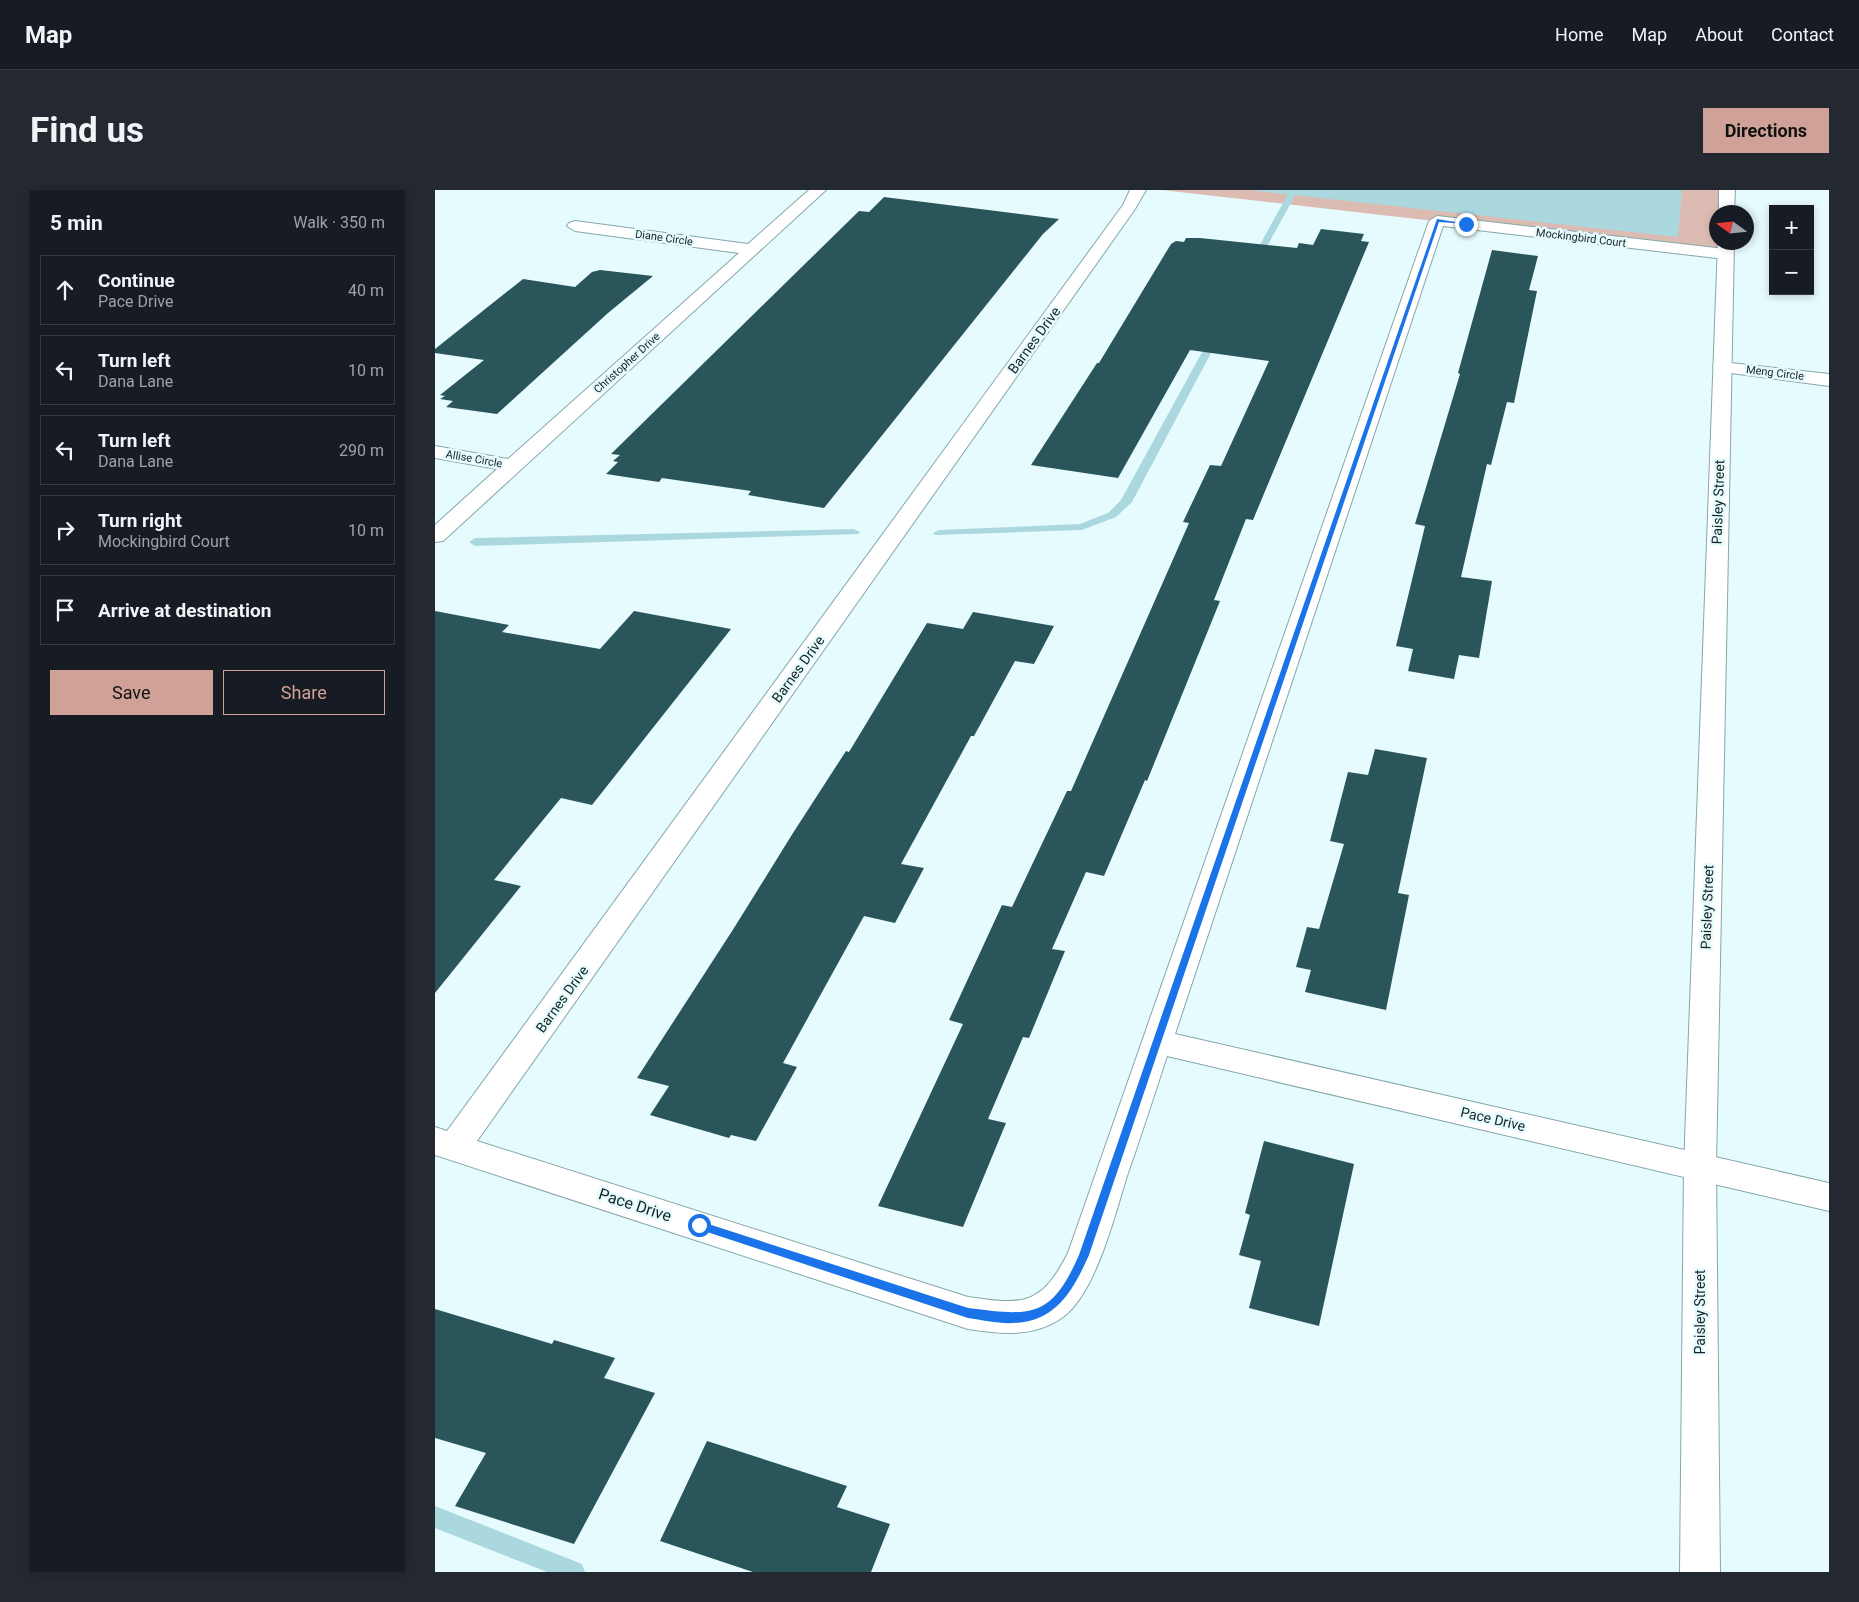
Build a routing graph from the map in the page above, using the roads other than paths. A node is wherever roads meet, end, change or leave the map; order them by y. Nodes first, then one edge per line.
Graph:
1 (818, 190) edge
2 (1138, 190) edge
3 (1727, 190) edge
4 (1727, 205) edge
5 (575, 226) dead end
6 (1709, 246) edge
7 (753, 250) junction
8 (1726, 250) edge
9 (1722, 367) junction
10 (1829, 380) edge
11 (435, 452) edge
12 (513, 466) junction
13 (435, 536) edge
14 (1157, 1042) junction
15 (444, 1144) edge
16 (1700, 1167) junction
17 (1829, 1197) edge
18 (1700, 1572) edge

1 - 7 street, Christopher Drive
2 - 15 street, Barnes Drive
3 - 4 street
5 - 7 street, Diane Circle
6 - 14 street, Mockingbird Court
7 - 12 street, Christopher Drive
8 - 9 street, Paisley Street
9 - 10 street, Meng Circle
9 - 16 street, Paisley Street
11 - 12 street, Allise Circle
12 - 13 street, Christopher Drive
14 - 15 street, Pace Drive
14 - 16 street, Pace Drive
16 - 17 street, Pace Drive
16 - 18 street, Paisley Street

